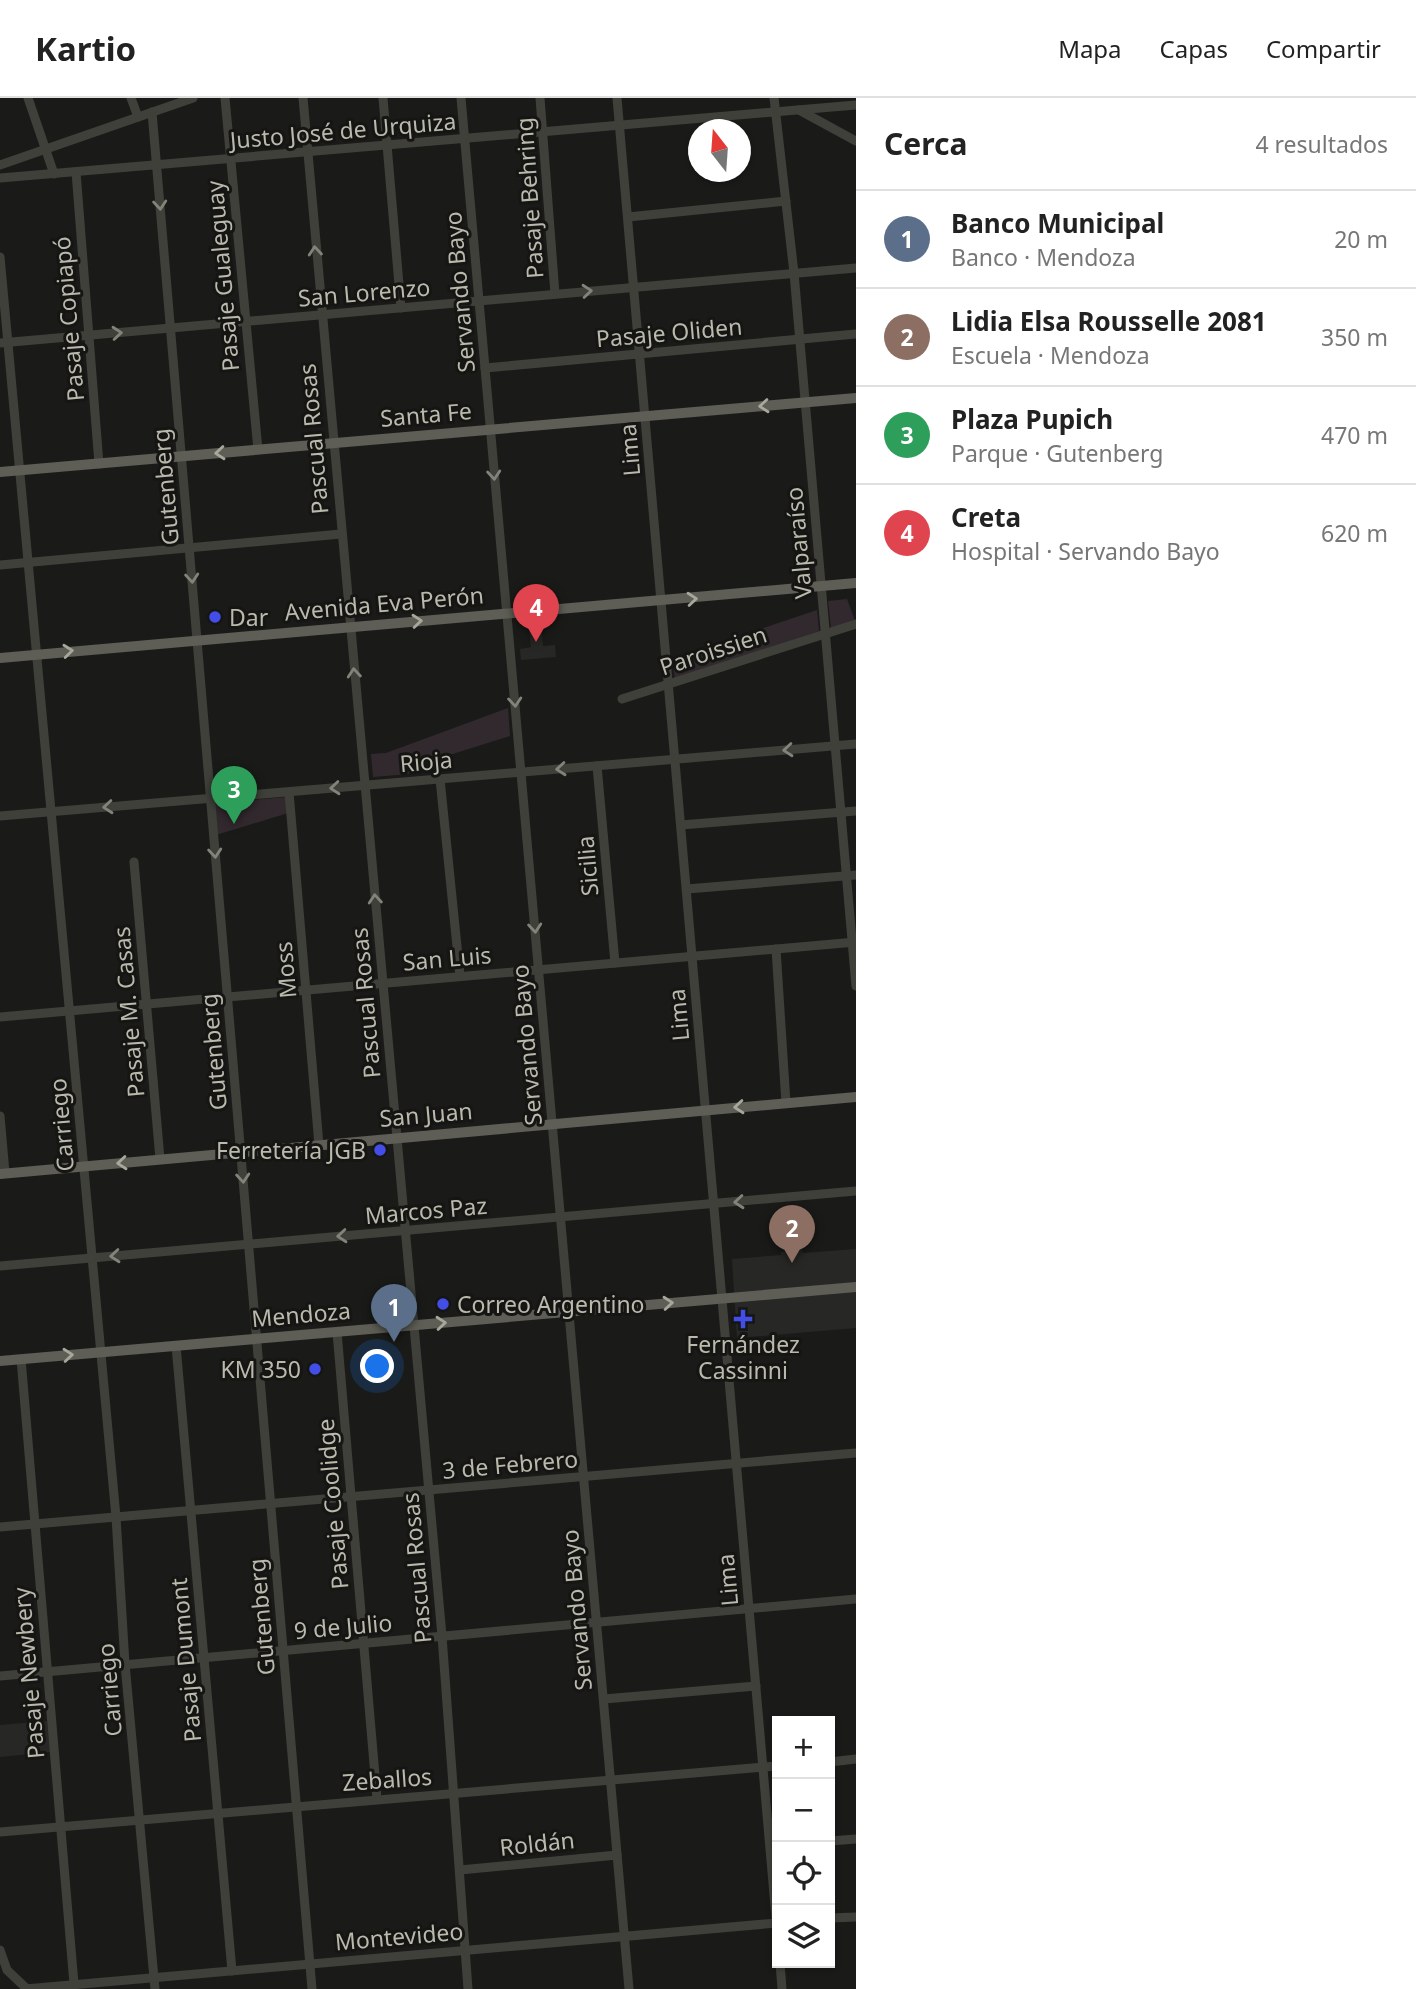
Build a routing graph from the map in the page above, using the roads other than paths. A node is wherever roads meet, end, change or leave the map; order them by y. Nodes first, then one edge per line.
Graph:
1 (28, 98) edge
2 (131, 98) edge
3 (193, 98) edge
4 (225, 98) edge
5 (303, 98) edge
6 (383, 98) edge
7 (461, 98) edge
8 (540, 98) edge
9 (617, 98) edge
10 (774, 98) edge
11 (838, 98) edge
12 (853, 105) edge
13 (798, 110) junction
14 (152, 112) junction
15 (775, 112) junction
16 (138, 117) junction
17 (620, 125) junction
18 (543, 132) junction
19 (465, 138) junction
20 (856, 141) edge
21 (386, 145) junction
22 (46, 149) junction
23 (306, 152) junction
24 (231, 159) junction
25 (0, 165) edge
26 (156, 165) junction
27 (76, 172) junction
28 (54, 174) junction
29 (0, 178) edge
30 (786, 201) junction
31 (628, 217) junction
32 (0, 257) edge
33 (856, 268) edge
34 (794, 273) junction
35 (634, 287) junction
36 (555, 294) junction
37 (479, 301) junction
38 (401, 308) junction
39 (321, 315) junction
40 (246, 321) junction
41 (170, 328) junction
42 (856, 334) edge
43 (88, 335) junction
44 (800, 339) junction
45 (4, 343) edge
46 (640, 354) junction
47 (485, 368) junction
48 (856, 398) edge
49 (806, 402) junction
50 (645, 416) junction
51 (491, 430) junction
52 (333, 443) junction
53 (258, 450) junction
54 (181, 457) junction
55 (99, 464) junction
56 (19, 471) junction
57 (0, 472) edge
58 (341, 534) junction
59 (189, 548) junction
60 (28, 563) junction
61 (0, 565) edge
62 (856, 583) edge
63 (820, 587) junction
64 (662, 601) junction
65 (507, 614) junction
66 (856, 624) edge
67 (350, 627) junction
68 (824, 634) junction
69 (197, 638) junction
70 (37, 654) junction
71 (0, 658) edge
72 (670, 685) junction
73 (622, 699) dead end
74 (856, 744) edge
75 (834, 746) junction
76 (675, 759) junction
77 (597, 766) junction
78 (521, 772) junction
79 (440, 779) junction
80 (364, 786) junction
81 (289, 792) junction
82 (211, 799) junction
83 (856, 811) edge
84 (51, 812) junction
85 (841, 813) junction
86 (0, 816) edge
87 (681, 825) junction
88 (134, 862) dead end
89 (851, 876) edge
90 (687, 889) junction
91 (854, 942) edge
92 (776, 949) junction
93 (692, 956) junction
94 (615, 963) junction
95 (538, 969) junction
96 (460, 976) junction
97 (382, 982) junction
98 (856, 986) edge
99 (306, 989) junction
100 (228, 996) junction
101 (146, 1003) junction
102 (69, 1009) junction
103 (0, 1017) edge
104 (856, 1097) edge
105 (786, 1103) junction
106 (706, 1110) junction
107 (0, 1116) edge
108 (552, 1124) junction
109 (396, 1138) junction
110 (319, 1145) junction
111 (241, 1152) junction
112 (160, 1159) junction
113 (84, 1166) junction
114 (2, 1173) edge
115 (856, 1192) edge
116 (714, 1204) junction
117 (561, 1217) junction
118 (405, 1231) junction
119 (249, 1245) junction
120 (92, 1258) junction
121 (0, 1266) edge
122 (856, 1287) edge
123 (722, 1298) junction
124 (569, 1312) junction
125 (414, 1325) junction
126 (337, 1332) junction
127 (257, 1339) junction
128 (176, 1346) junction
129 (101, 1352) junction
130 (21, 1359) junction
131 (0, 1361) edge
132 (856, 1453) edge
133 (737, 1464) junction
134 (584, 1477) junction
135 (429, 1490) junction
136 (351, 1497) junction
137 (271, 1504) junction
138 (191, 1510) junction
139 (116, 1517) junction
140 (35, 1524) junction
141 (0, 1527) edge
142 (856, 1599) edge
143 (749, 1609) junction
144 (597, 1622) junction
145 (442, 1636) junction
146 (363, 1643) junction
147 (284, 1650) junction
148 (204, 1657) junction
149 (125, 1664) junction
150 (48, 1671) junction
151 (0, 1676) edge
152 (756, 1686) junction
153 (604, 1699) junction
154 (856, 1759) edge
155 (835, 1761) edge
156 (772, 1767) edge
157 (763, 1768) junction
158 (611, 1781) junction
159 (452, 1794) junction
160 (377, 1798) junction
161 (297, 1805) junction
162 (218, 1812) junction
163 (139, 1819) junction
164 (61, 1826) junction
165 (0, 1832) edge
166 (856, 1839) edge
167 (835, 1841) edge
168 (773, 1842) edge
169 (617, 1855) junction
170 (460, 1870) junction
171 (856, 1916) edge
172 (835, 1918) edge
173 (772, 1923) edge
174 (625, 1936) junction
175 (0, 1950) edge
176 (464, 1950) junction
177 (310, 1964) junction
178 (780, 1968) edge
179 (232, 1971) junction
180 (154, 1977) junction
181 (74, 1984) junction
182 (26, 1989) edge
183 (155, 1989) edge
184 (312, 1989) edge
185 (468, 1989) edge
186 (628, 1989) edge
187 (782, 1989) edge

1 - 22 street
2 - 16 street
3 - 14 street
4 - 24 street, Pasaje Gualeguay
5 - 23 street, Pascual Rosas
6 - 21 street
7 - 19 street, Servando Bayo
8 - 18 street, Pasaje Behring
9 - 17 street, Lima
10 - 15 street, Valparaíso
11 - 12 street
12 - 13 street, Justo José de Urquiza
13 - 15 street, Justo José de Urquiza
13 - 20 street
14 - 16 street
14 - 26 street, Gutenberg
15 - 17 street, Justo José de Urquiza
15 - 30 street, Valparaíso
16 - 22 street
17 - 18 street, Justo José de Urquiza
17 - 31 street, Lima
18 - 19 street, Justo José de Urquiza
18 - 36 street, Pasaje Behring
19 - 21 street, Justo José de Urquiza
19 - 37 street, Servando Bayo
21 - 23 street, Justo José de Urquiza
21 - 38 street
22 - 25 street
22 - 28 street
23 - 24 street, Justo José de Urquiza
39 -> 23 street, Pascual Rosas
24 - 26 street, Justo José de Urquiza
24 - 40 street, Pasaje Gualeguay
26 - 27 street, Justo José de Urquiza
26 -> 41 street, Gutenberg
27 - 28 street, Justo José de Urquiza
27 - 43 street, Pasaje Copiapó
28 - 29 street, Justo José de Urquiza
30 - 31 street
30 - 34 street, Valparaíso
31 - 35 street, Lima
32 - 45 street, Carriego
33 - 34 street, San Lorenzo
34 - 35 street, San Lorenzo
34 - 44 street, Valparaíso
36 -> 35 street, San Lorenzo
35 - 46 street, Lima
36 - 37 street, San Lorenzo
37 - 38 street, San Lorenzo
37 - 47 street, Servando Bayo
38 - 39 street, San Lorenzo
39 - 40 street, San Lorenzo
39 - 52 street, Pascual Rosas
40 - 41 street, San Lorenzo
40 - 53 street, Pasaje Gualeguay
43 -> 41 street, San Lorenzo
41 - 54 street, Gutenberg
42 - 44 street, Pasaje Oliden
43 - 45 street, San Lorenzo
43 - 55 street, Pasaje Copiapó
44 - 46 street, Pasaje Oliden
44 - 49 street, Valparaíso
45 - 56 street, Carriego
46 - 47 street, Pasaje Oliden
46 - 50 street, Lima
47 - 51 street, Servando Bayo
48 - 49 main road, Santa Fe
49 -> 50 main road, Santa Fe
49 - 63 street, Valparaíso
50 - 51 main road, Santa Fe
50 - 64 street, Lima
51 - 52 main road, Santa Fe
51 -> 65 street, Servando Bayo
52 - 53 main road, Santa Fe
52 - 58 street, Pascual Rosas
53 -> 54 main road, Santa Fe
54 - 55 main road, Santa Fe
54 - 59 street, Gutenberg
55 - 56 main road, Santa Fe
56 - 57 main road, Santa Fe
56 - 60 street, Carriego
58 - 59 street
58 - 67 street, Pascual Rosas
59 - 60 street
59 -> 69 street, Gutenberg
60 - 61 street
60 - 70 street, Carriego
62 - 63 main road, Avenida Eva Perón
64 -> 63 main road, Avenida Eva Perón
63 - 68 street, Valparaíso
64 - 65 main road, Avenida Eva Perón
64 - 72 street, Lima
67 -> 65 main road, Avenida Eva Perón
65 -> 78 street, Servando Bayo
66 - 68 street, Paroissien
67 - 69 main road, Avenida Eva Perón
80 -> 67 street, Pascual Rosas
68 - 72 street, Paroissien
68 - 75 street, Valparaíso
70 -> 69 main road, Avenida Eva Perón
69 - 82 street, Gutenberg
70 - 71 main road, Avenida Eva Perón
70 - 84 street, Carriego
72 - 73 street, Paroissien
72 - 76 street, Lima
74 - 75 street, Rioja
75 -> 76 street, Rioja
75 - 85 street, Valparaíso
76 - 77 street, Rioja
76 - 87 street, Lima
77 -> 78 street, Rioja
77 - 94 street, Sicilia
78 - 79 street, Rioja
78 -> 95 street, Servando Bayo
79 - 80 street, Rioja
79 - 96 street
80 -> 81 street, Rioja
97 -> 80 street, Pascual Rosas
81 - 82 street, Rioja
81 - 99 street, Moss
82 -> 84 street, Rioja
82 -> 100 street, Gutenberg
83 - 85 street
84 - 86 street, Rioja
84 - 102 street, Carriego
85 - 87 street
85 - 89 street, Valparaíso
87 - 90 street, Lima
88 - 101 street, Pasaje M. Casas
89 - 90 street
89 - 91 street, Valparaíso
90 - 93 street, Lima
91 - 92 street, San Luis
91 - 98 street, Valparaíso
92 - 93 street, San Luis
92 - 105 street
93 - 94 street, San Luis
93 - 106 street, Lima
94 - 95 street, San Luis
95 - 96 street, San Luis
95 - 108 street, Servando Bayo
96 - 97 street, San Luis
97 - 99 street, San Luis
97 - 109 street, Pascual Rosas
99 - 100 street, San Luis
99 - 110 street, Moss
100 - 101 street, San Luis
100 - 111 street, Gutenberg
101 - 102 street, San Luis
101 - 112 street, Pasaje M. Casas
102 - 103 street, San Luis
102 - 113 street, Carriego
104 - 105 main road, San Juan
105 -> 106 main road, San Juan
106 - 108 main road, San Juan
106 - 116 street, Lima
107 - 114 street
108 - 109 main road, San Juan
108 - 117 street, Servando Bayo
109 - 110 main road, San Juan
109 - 118 street, Pascual Rosas
110 - 111 main road, San Juan
111 - 112 main road, San Juan
111 -> 119 street, Gutenberg
112 -> 113 main road, San Juan
113 - 114 main road, San Juan
113 - 120 street, Carriego
115 -> 116 street, Marcos Paz
116 - 117 street, Marcos Paz
116 - 123 street, Lima
117 - 118 street, Marcos Paz
117 - 124 street, Servando Bayo
118 -> 119 street, Marcos Paz
118 - 125 street, Pascual Rosas
119 -> 120 street, Marcos Paz
119 - 127 street, Gutenberg
120 - 121 street, Marcos Paz
120 - 129 street, Carriego
122 - 123 main road, Mendoza
124 -> 123 main road, Mendoza
123 - 133 street, Lima
125 -> 124 main road, Mendoza
124 - 134 street, Servando Bayo
125 - 126 main road, Mendoza
125 - 135 street, Pascual Rosas
126 - 127 main road, Mendoza
126 - 136 street, Pasaje Coolidge
127 - 128 main road, Mendoza
127 - 137 street, Gutenberg
128 - 129 main road, Mendoza
128 - 138 street, Pasaje Dumont
130 -> 129 main road, Mendoza
129 - 139 street, Carriego
130 - 131 main road, Mendoza
130 - 140 street, Pasaje Newbery
132 - 133 street, 3 de Febrero
133 - 134 street, 3 de Febrero
133 - 143 street, Lima
134 - 135 street, 3 de Febrero
134 - 144 street, Servando Bayo
135 - 136 street, 3 de Febrero
135 - 145 street, Pascual Rosas
136 - 137 street, 3 de Febrero
136 - 146 street, Pasaje Coolidge
137 - 138 street, 3 de Febrero
137 - 147 street, Gutenberg
138 - 139 street, 3 de Febrero
138 - 148 street, Pasaje Dumont
139 - 140 street, 3 de Febrero
139 - 149 street, Carriego
140 - 141 street, 3 de Febrero
140 - 150 street, Pasaje Newbery
142 - 143 street, 9 de Julio
143 - 144 street, 9 de Julio
143 - 152 street, Lima
144 - 145 street, 9 de Julio
144 - 153 street, Servando Bayo
145 - 146 street, 9 de Julio
145 - 159 street, Pascual Rosas
146 - 147 street, 9 de Julio
146 - 160 street, Pasaje Coolidge
147 - 148 street, 9 de Julio
147 - 161 street, Gutenberg
148 - 149 street, 9 de Julio
148 - 162 street, Pasaje Dumont
149 - 150 street, 9 de Julio
149 - 163 street, Carriego
150 - 151 street, 9 de Julio
150 - 164 street, Pasaje Newbery
152 - 153 street
152 - 157 street, Lima
153 - 158 street, Servando Bayo
154 - 155 street
156 - 157 street, Zeballos
157 - 158 street, Zeballos
157 - 168 street, Lima
158 - 159 street, Zeballos
158 - 169 street, Servando Bayo
159 - 160 street, Zeballos
159 - 170 street, Pascual Rosas
160 - 161 street, Zeballos
161 - 162 street, Zeballos
161 - 177 street, Gutenberg
162 - 163 street, Zeballos
162 - 179 street, Pasaje Dumont
163 - 164 street, Zeballos
163 - 180 street, Carriego
164 - 165 street, Zeballos
164 - 181 street, Pasaje Newbery
166 - 167 street
169 - 170 street, Roldán
169 - 174 street, Servando Bayo
170 - 176 street, Pascual Rosas
171 - 172 street
173 - 174 street, Montevideo
174 - 176 street, Montevideo
174 - 186 street, Servando Bayo
175 - 182 street
176 - 177 street, Montevideo
176 - 185 street, Pascual Rosas
177 - 179 street, Montevideo
177 - 184 street, Gutenberg
178 - 187 street
179 - 180 street, Montevideo
180 - 181 street, Montevideo
180 - 183 street, Carriego
181 - 182 street, Montevideo

